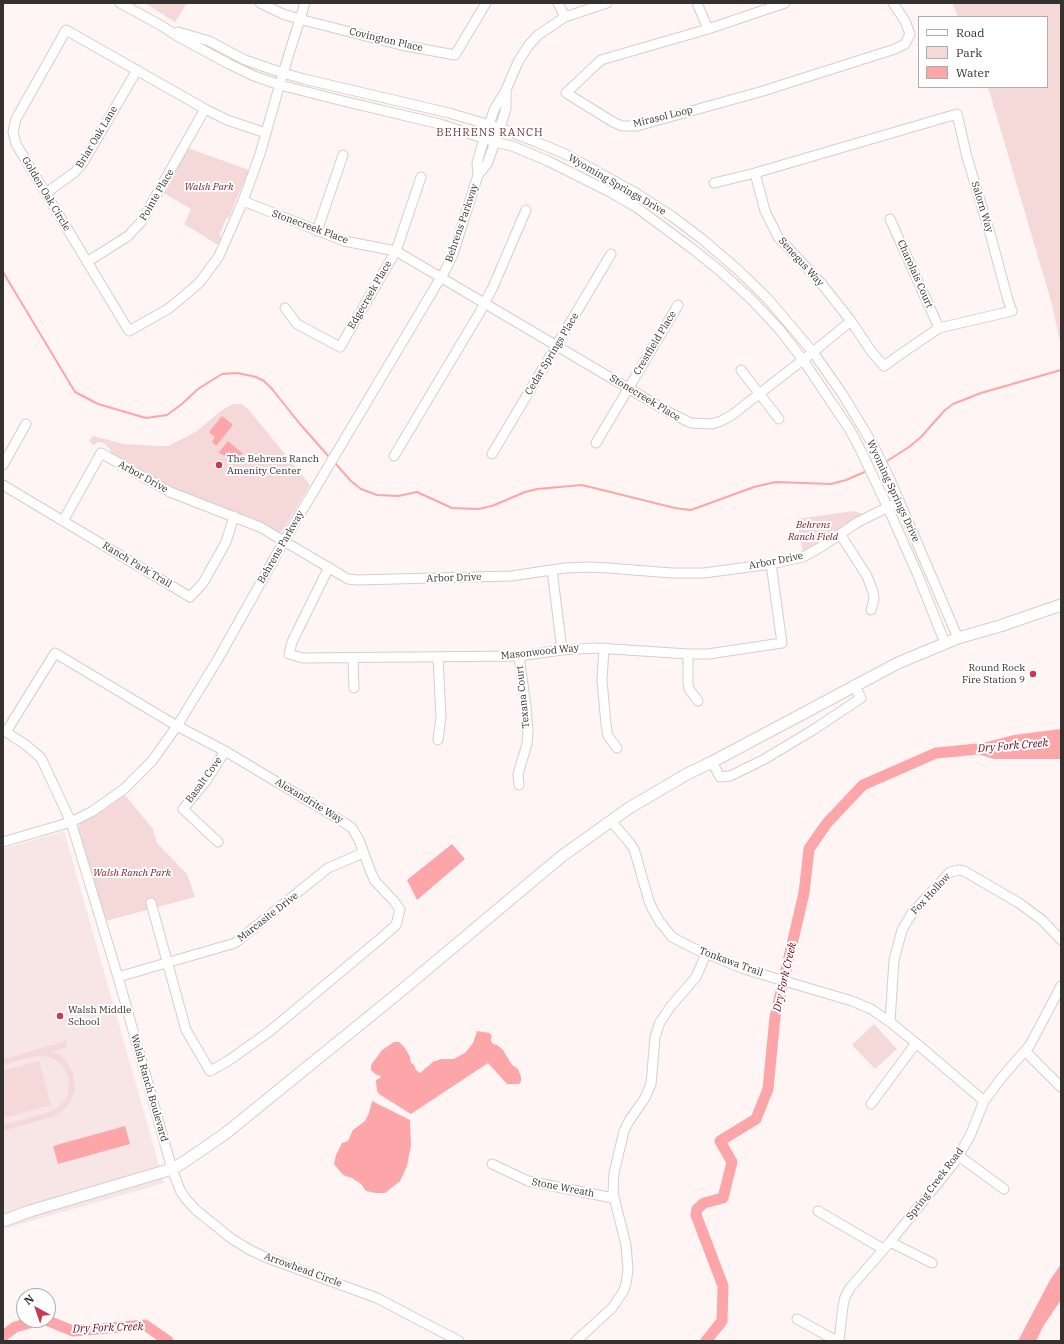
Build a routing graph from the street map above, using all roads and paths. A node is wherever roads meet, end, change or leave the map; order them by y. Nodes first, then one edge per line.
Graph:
1 (120, 3) edge
2 (260, 3) edge
3 (305, 3) edge
4 (486, 3) edge
5 (558, 3) edge
6 (607, 3) edge
7 (697, 3) edge
8 (785, 3) edge
9 (893, 3) edge
10 (565, 18) junction
11 (300, 19) junction
12 (162, 26) junction
13 (708, 29) junction
14 (137, 70) junction
15 (283, 73) junction
16 (280, 85) junction
17 (506, 90) junction
18 (205, 109) junction
19 (489, 125) junction
20 (500, 128) junction
21 (266, 133) junction
22 (484, 139) junction
23 (495, 142) junction
24 (343, 155) dead end
25 (755, 173) junction
26 (478, 175) junction
27 (421, 177) dead end
28 (714, 183) dead end
29 (46, 193) junction
30 (243, 201) junction
31 (526, 210) dead end
32 (890, 219) dead end
33 (317, 231) junction
34 (396, 251) junction
35 (611, 254) dead end
36 (87, 262) junction
37 (442, 277) junction
38 (485, 303) junction
39 (678, 305) dead end
40 (285, 308) dead end
41 (851, 321) junction
42 (939, 328) junction
43 (557, 345) junction
44 (813, 352) junction
45 (803, 360) junction
46 (741, 370) dead end
47 (628, 388) junction
48 (759, 394) junction
49 (779, 419) dead end
50 (26, 424) dead end
51 (596, 443) dead end
52 (492, 454) dead end
53 (394, 456) dead end
54 (3, 465) edge
55 (3, 485) edge
56 (899, 502) junction
57 (888, 508) junction
58 (234, 516) junction
59 (63, 521) junction
60 (840, 534) junction
61 (284, 541) junction
62 (771, 564) junction
63 (329, 567) junction
64 (552, 570) junction
65 (1061, 605) edge
66 (871, 610) dead end
67 (958, 638) junction
68 (945, 643) junction
69 (604, 648) junction
70 (562, 650) junction
71 (688, 654) junction
72 (519, 656) junction
73 (353, 658) junction
74 (438, 658) junction
75 (854, 685) junction
76 (354, 688) dead end
77 (698, 701) dead end
78 (178, 726) junction
79 (5, 731) edge
80 (438, 740) dead end
81 (617, 748) dead end
82 (225, 751) junction
83 (712, 762) junction
84 (519, 785) dead end
85 (611, 821) junction
86 (71, 822) junction
87 (3, 842) edge
88 (218, 842) dead end
89 (363, 853) junction
90 (151, 903) dead end
91 (1061, 940) edge
92 (706, 954) junction
93 (167, 963) junction
94 (118, 977) junction
95 (1061, 986) edge
96 (890, 1022) junction
97 (916, 1043) junction
98 (1025, 1052) junction
99 (1061, 1087) edge
100 (984, 1101) junction
101 (871, 1104) dead end
102 (959, 1156) junction
103 (492, 1164) dead end
104 (172, 1169) junction
105 (1004, 1189) dead end
106 (613, 1198) junction
107 (818, 1211) dead end
108 (3, 1221) edge
109 (890, 1242) junction
110 (883, 1249) junction
111 (932, 1263) dead end
112 (797, 1320) dead end
113 (459, 1341) edge
114 (576, 1341) edge
115 (838, 1341) edge

1 - 12 street, Wyoming Springs Drive
2 - 11 street, Covington Place
3 - 11 street, Golden Oak Circle
4 - 11 street, Covington Place
5 - 10 street
6 - 10 street, Behrens Parkway
7 - 13 street
8 - 13 street, Mirasol Loop
9 - 13 street, Mirasol Loop
10 - 17 street, Behrens Parkway
11 - 15 street, Golden Oak Circle
12 - 15 street, Wyoming Springs Drive
12 - 16 street, Wyoming Springs Drive
14 - 18 street, Golden Oak Circle
14 - 29 street, Briar Oak Lane
14 - 29 street, Golden Oak Circle
15 - 16 street, Golden Oak Circle
15 - 19 street, Wyoming Springs Drive
16 - 21 street, Golden Oak Circle
16 - 22 street, Wyoming Springs Drive
17 - 19 street, Behrens Parkway
17 - 20 street, Behrens Parkway
18 - 21 street, Golden Oak Circle
18 - 36 street, Pointe Place
19 - 20 street, Wyoming Springs Drive
19 - 22 street, Behrens Parkway
20 - 23 street, Behrens Parkway
20 - 44 street, Wyoming Springs Drive
21 - 30 street, Golden Oak Circle
22 - 23 street, Wyoming Springs Drive
22 - 26 street, Behrens Parkway
23 - 26 street, Behrens Parkway
23 - 45 street, Wyoming Springs Drive
24 - 33 street
25 - 28 street
25 - 41 street, Senegus Way
25 - 42 street, Salorn Way
26 - 37 street, Behrens Parkway
27 - 34 street, Edgecreek Place
29 - 36 street, Golden Oak Circle
30 - 33 street, Stonecreek Place
30 - 36 street, Golden Oak Circle
31 - 38 street
32 - 42 street, Charolais Court
33 - 34 street, Stonecreek Place
34 - 37 street, Stonecreek Place
34 - 40 street, Edgecreek Place
35 - 43 street, Cedar Springs Place
37 - 38 street, Stonecreek Place
37 - 61 street, Behrens Parkway
38 - 43 street, Stonecreek Place
38 - 53 street
39 - 47 street, Crestfield Place
41 - 42 street, Salorn Way
41 - 44 street
43 - 47 street, Stonecreek Place
43 - 52 street, Cedar Springs Place
44 - 45 street
44 - 56 street, Wyoming Springs Drive
45 - 48 street, Stonecreek Place
45 - 57 street, Wyoming Springs Drive
46 - 48 street
47 - 48 street, Stonecreek Place
47 - 51 street, Crestfield Place
48 - 49 street
50 - 54 street
55 - 59 street, Ranch Park Trail
56 - 57 street, Arbor Drive
56 - 67 street, Wyoming Springs Drive
57 - 60 street, Arbor Drive
57 - 68 street, Wyoming Springs Drive
58 - 59 street, Arbor Drive
58 - 59 street, Ranch Park Trail
58 - 61 street, Arbor Drive
60 - 62 street, Arbor Drive
60 - 66 street
61 - 63 street, Arbor Drive
61 - 78 street, Behrens Parkway
62 - 64 street, Arbor Drive
62 - 71 street, Masonwood Way
63 - 64 street, Arbor Drive
63 - 73 street, Masonwood Way
64 - 70 street
65 - 67 main road
67 - 68 main road
68 - 75 main road
69 - 70 street, Masonwood Way
69 - 71 street, Masonwood Way
69 - 81 street
70 - 72 street, Masonwood Way
71 - 77 street
72 - 74 street, Masonwood Way
72 - 84 street, Texana Court
73 - 74 street, Masonwood Way
73 - 76 street
74 - 80 street
75 - 83 main road
75 - 83 street
78 - 79 street, Alexandrite Way
78 - 82 street, Alexandrite Way
78 - 86 street, Behrens Parkway
79 - 86 street, Walsh Ranch Boulevard
82 - 88 street, Basalt Cove
82 - 89 street, Alexandrite Way
83 - 85 main road
85 - 92 street, Tonkawa Trail
85 - 104 main road
86 - 87 street, Behrens Parkway
86 - 94 street, Walsh Ranch Boulevard
89 - 93 street, Marcasite Drive
89 - 93 street, Alexandrite Way
90 - 93 street, Alexandrite Way
91 - 96 street, Fox Hollow
92 - 96 street, Tonkawa Trail
92 - 106 street
93 - 94 street, Marcasite Drive
94 - 104 street, Walsh Ranch Boulevard
95 - 98 street, Spring Creek Road
96 - 97 street, Tonkawa Trail
97 - 100 street, Tonkawa Trail
97 - 101 street
98 - 99 street
98 - 100 street, Spring Creek Road
100 - 102 street, Spring Creek Road
102 - 105 street
102 - 109 street, Spring Creek Road
103 - 106 street, Stone Wreath
104 - 108 main road
104 - 113 street, Arrowhead Circle
106 - 114 street
107 - 110 street
109 - 110 street, Spring Creek Road
109 - 111 street
110 - 115 street, Spring Creek Road
112 - 115 street

